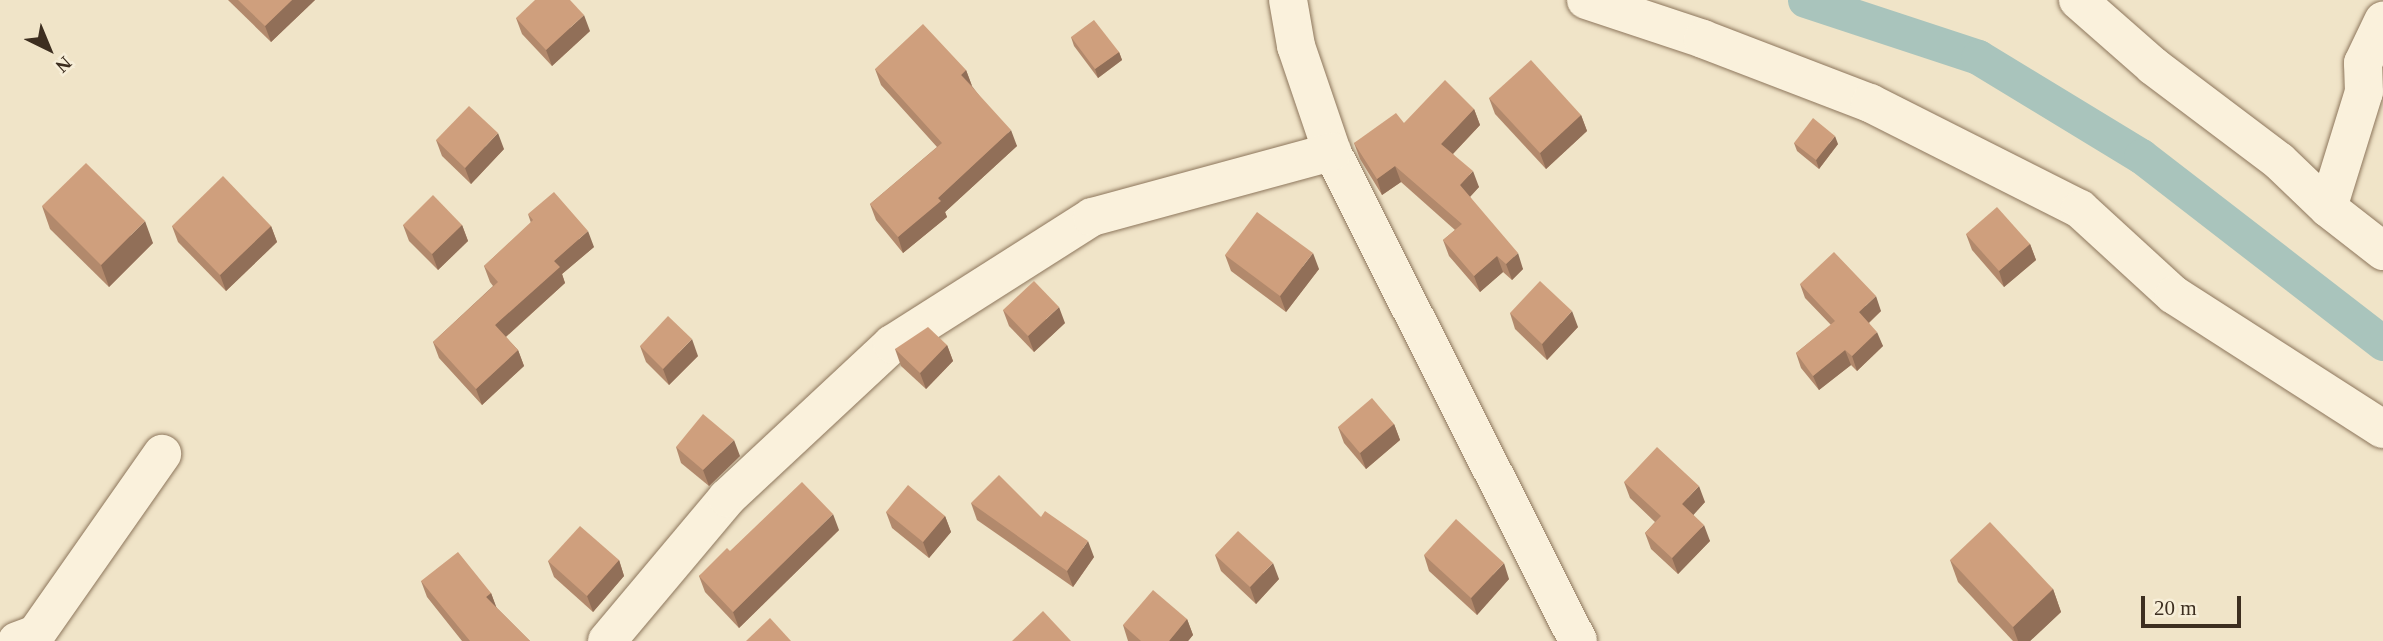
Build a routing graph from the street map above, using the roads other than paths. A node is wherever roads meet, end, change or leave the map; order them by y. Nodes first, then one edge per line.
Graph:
1 (1288, 0) edge
2 (1586, 0) edge
3 (2078, 0) edge
4 (2383, 21) edge
5 (1332, 152) junction
6 (2328, 208) junction
7 (2383, 251) edge
8 (2383, 429) edge
9 (162, 454) dead end
10 (16, 641) edge
11 (607, 641) edge
12 (1578, 641) edge

1 - 5 street
2 - 8 street
3 - 6 street
4 - 6 street
5 - 11 street
5 - 12 street
6 - 7 street
9 - 10 street

